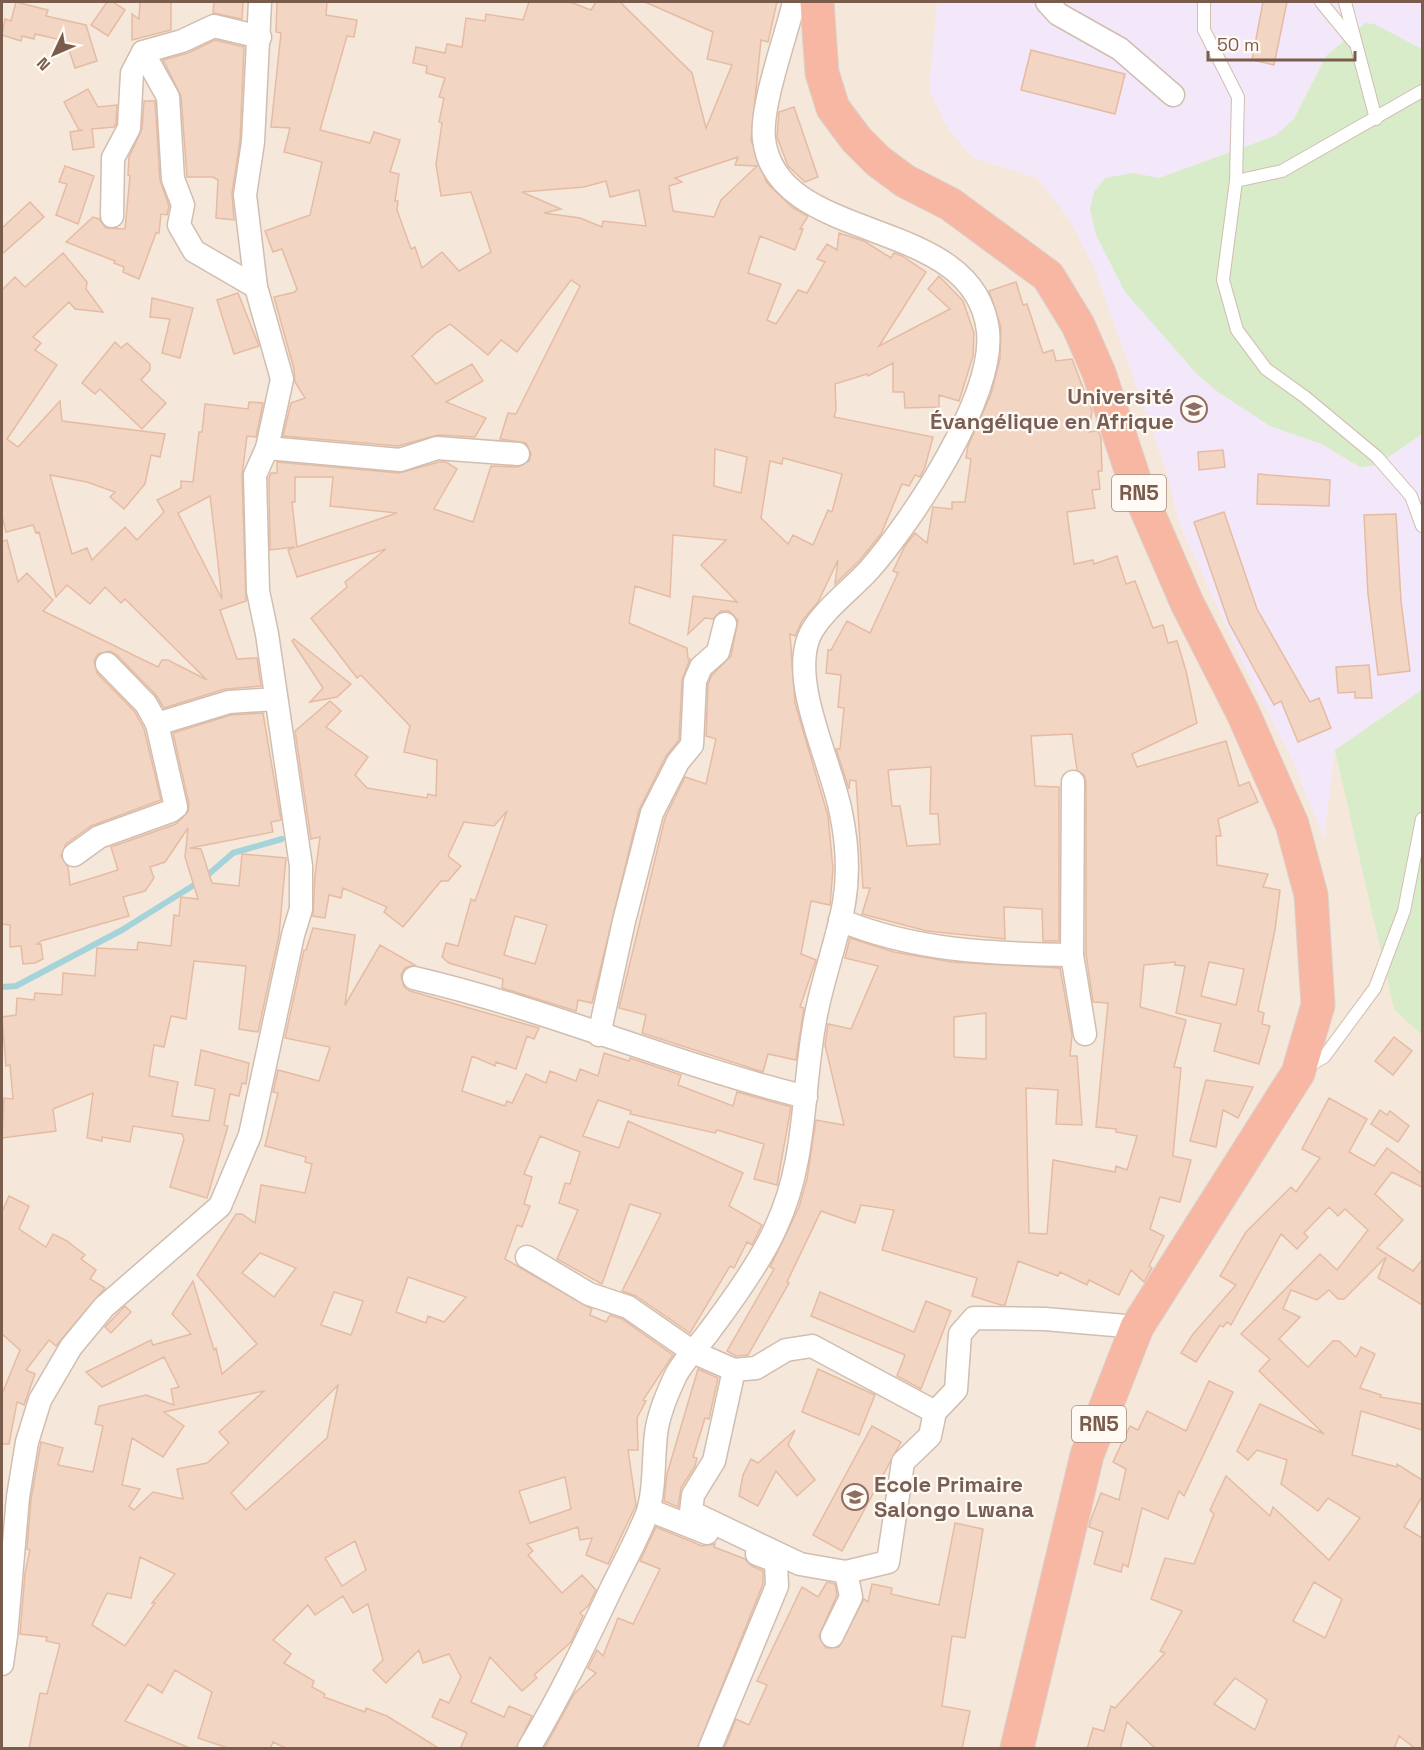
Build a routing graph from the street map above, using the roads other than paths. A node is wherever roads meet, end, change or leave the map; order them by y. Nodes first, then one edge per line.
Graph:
1 (260, 2) edge
2 (794, 2) edge
3 (817, 2) edge
4 (1047, 2) edge
5 (1204, 2) edge
6 (1322, 2) edge
7 (1345, 2) edge
8 (260, 37) junction
9 (1355, 44) junction
10 (143, 52) junction
11 (1422, 91) edge
12 (1173, 95) dead end
13 (1376, 119) junction
14 (1236, 181) junction
15 (112, 216) dead end
16 (256, 287) junction
17 (267, 448) junction
18 (518, 454) dead end
19 (1422, 526) edge
20 (725, 624) dead end
21 (107, 664) dead end
22 (276, 699) junction
23 (158, 724) junction
24 (1073, 782) dead end
25 (1422, 819) edge
26 (74, 855) dead end
27 (840, 920) junction
28 (1072, 955) junction
29 (414, 978) dead end
30 (1085, 1034) dead end
31 (599, 1035) junction
32 (1298, 1073) junction
33 (806, 1097) junction
34 (527, 1257) dead end
35 (1137, 1327) junction
36 (693, 1352) junction
37 (734, 1370) junction
38 (934, 1412) junction
39 (649, 1510) junction
40 (846, 1572) junction
41 (832, 1636) dead end
42 (2, 1664) edge
43 (529, 1749) edge
44 (710, 1749) edge
45 (1017, 1749) edge

1 - 8 street
2 - 27 street
3 - 32 highway, RN5
4 - 12 street
5 - 14 lane
6 - 9 lane
7 - 9 lane
8 - 10 street
8 - 16 street
9 - 13 lane
10 - 15 street
10 - 16 street
11 - 13 lane
13 - 14 lane
14 - 19 lane
16 - 17 street
17 - 18 street
17 - 22 street
20 - 31 street
21 - 23 street
22 - 23 street
22 - 42 street
23 - 26 street
24 - 28 street
25 - 32 lane
27 - 28 street
27 - 33 street
28 - 30 street
29 - 31 street
31 - 33 street
32 - 35 highway, RN5
33 - 36 street
34 - 36 street
35 - 38 street
35 - 45 highway, RN5
36 - 37 street
36 - 39 street
37 - 38 street
37 - 40 street
38 - 40 street
39 - 43 street
39 - 44 street
40 - 41 street

